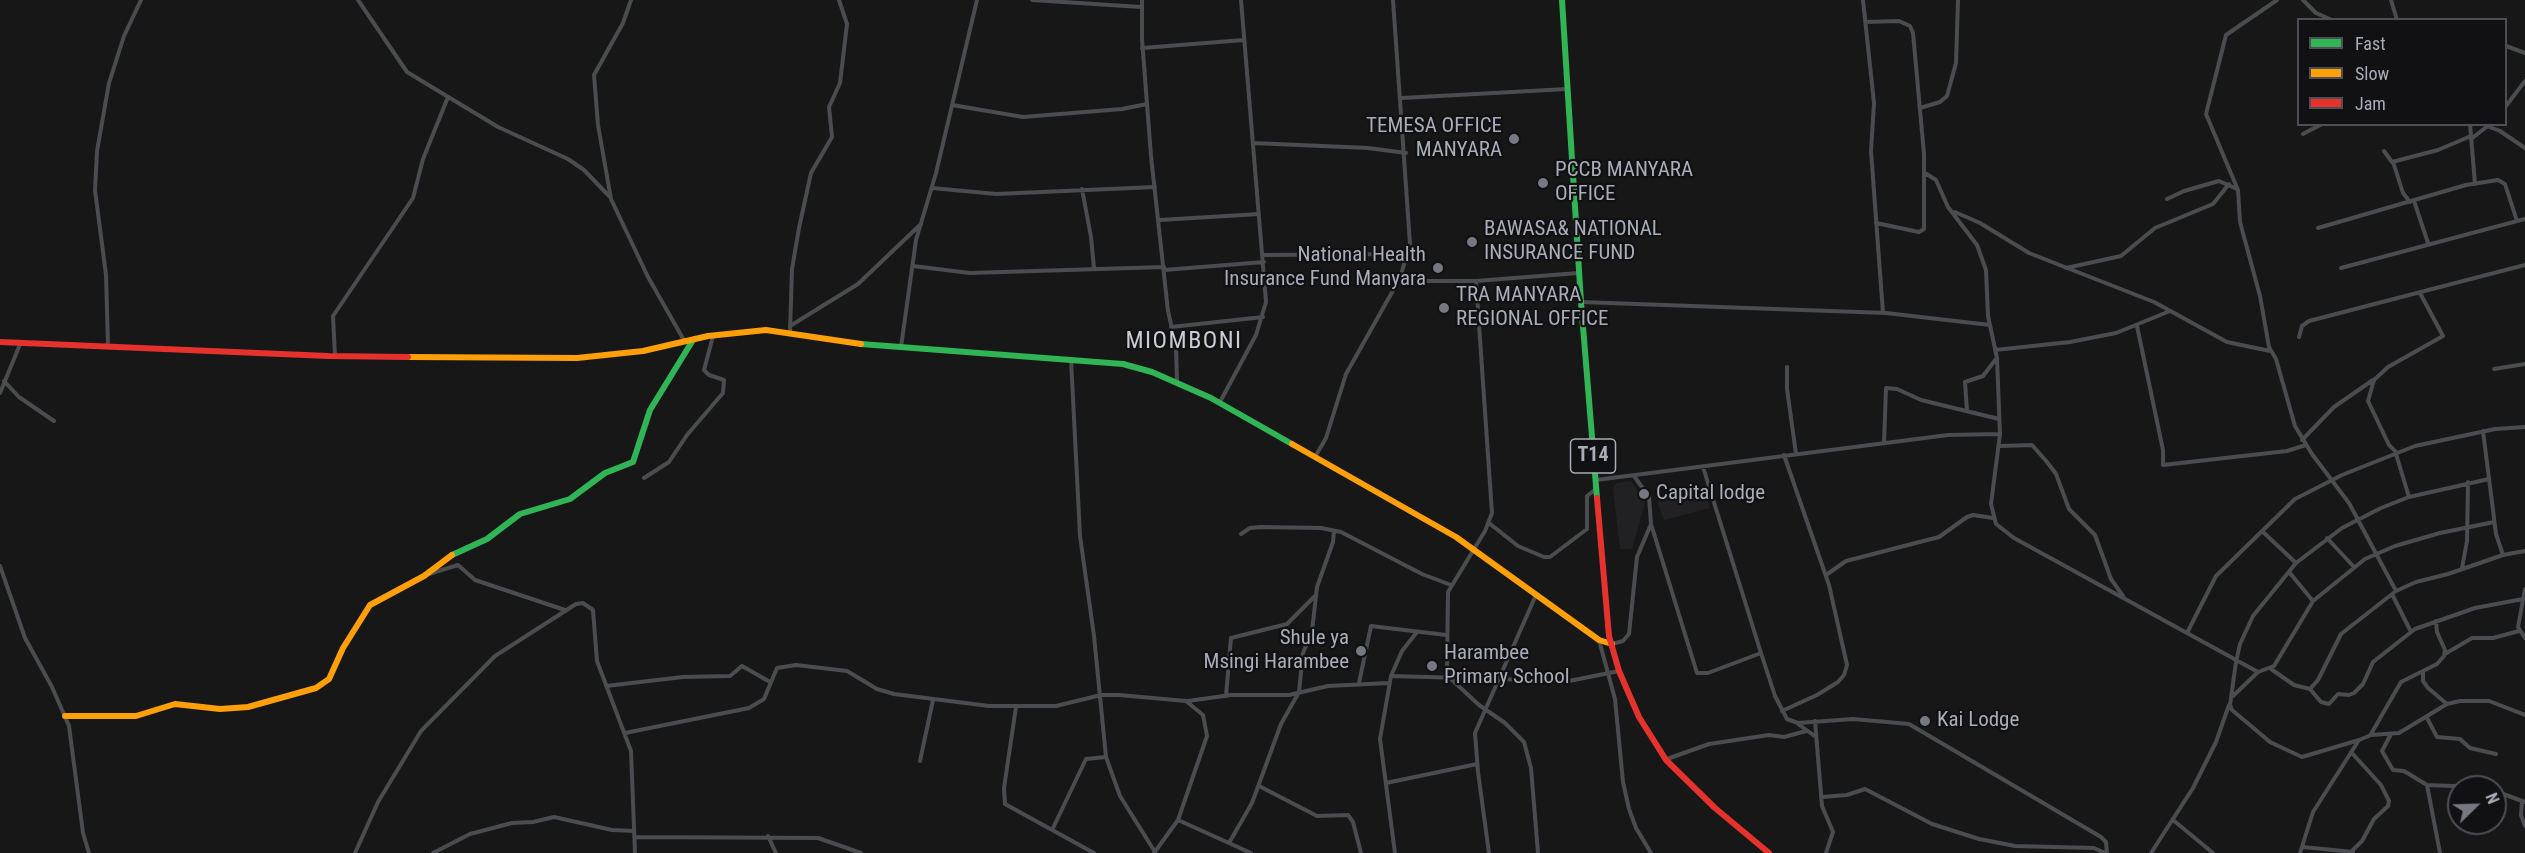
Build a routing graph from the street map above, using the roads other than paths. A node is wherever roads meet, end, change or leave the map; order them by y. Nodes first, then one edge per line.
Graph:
1 (141, 0) edge
2 (358, 0) edge
3 (631, 0) edge
4 (839, 0) edge
5 (977, 0) edge
6 (1032, 0) edge
7 (1142, 0) edge
8 (1241, 0) edge
9 (1393, 0) edge
10 (1562, 0) edge
11 (1863, 0) edge
12 (1958, 0) edge
13 (2277, 0) edge
14 (2303, 0) edge
15 (2391, 0) edge
16 (1141, 7) junction
17 (2327, 18) edge
18 (2396, 18) edge
19 (1865, 22) junction
20 (1244, 40) junction
21 (1142, 48) junction
22 (2507, 49) edge
23 (2525, 53) edge
24 (2525, 81) edge
25 (1567, 89) junction
26 (448, 97) junction
27 (1402, 98) junction
28 (1147, 104) junction
29 (2507, 104) edge
30 (951, 105) junction
31 (1920, 108) junction
32 (2318, 126) edge
33 (2470, 126) edge
34 (2487, 126) edge
35 (2490, 126) edge
36 (2303, 134) dead end
37 (2471, 137) junction
38 (1253, 142) junction
39 (2525, 148) edge
40 (2384, 151) dead end
41 (1406, 153) junction
42 (2393, 162) junction
43 (1925, 173) junction
44 (2229, 184) junction
45 (2475, 184) junction
46 (1155, 187) junction
47 (932, 188) junction
48 (1082, 189) junction
49 (2238, 190) junction
50 (611, 199) junction
51 (2167, 199) dead end
52 (2412, 201) junction
53 (1952, 211) junction
54 (1259, 214) junction
55 (2525, 219) edge
56 (1160, 220) junction
57 (2517, 221) junction
58 (1876, 223) junction
59 (921, 224) junction
60 (2318, 228) dead end
61 (2428, 243) junction
62 (1408, 254) junction
63 (1264, 255) junction
64 (1264, 262) junction
65 (2525, 265) edge
66 (913, 266) junction
67 (1094, 268) junction
68 (1164, 268) junction
69 (2066, 268) junction
70 (2341, 268) dead end
71 (1579, 273) junction
72 (1400, 278) junction
73 (1476, 281) junction
74 (2420, 292) junction
75 (1581, 302) junction
76 (2170, 311) junction
77 (1883, 313) junction
78 (1263, 317) junction
79 (1990, 325) junction
80 (2136, 326) junction
81 (1171, 327) junction
82 (790, 329) junction
83 (713, 335) junction
84 (2300, 337) dead end
85 (693, 340) junction
86 (0, 342) edge
87 (21, 342) junction
88 (685, 342) junction
89 (108, 345) junction
90 (900, 348) junction
91 (1995, 350) junction
92 (2271, 351) junction
93 (335, 356) junction
94 (1071, 358) junction
95 (1997, 358) junction
96 (2525, 364) edge
97 (1788, 367) dead end
98 (2494, 369) dead end
99 (2374, 380) junction
100 (4, 381) junction
101 (1177, 382) junction
102 (0, 393) edge
103 (1220, 402) junction
104 (1967, 412) junction
105 (1999, 418) junction
106 (54, 421) dead end
107 (2525, 427) edge
108 (2483, 431) junction
109 (2000, 434) junction
110 (2302, 440) junction
111 (1884, 443) junction
112 (2306, 445) junction
113 (2000, 446) junction
114 (2397, 453) junction
115 (1796, 454) junction
116 (1784, 455) junction
117 (1315, 457) junction
118 (1703, 467) junction
119 (1634, 476) junction
120 (644, 478) dead end
121 (2489, 479) junction
122 (1595, 480) junction
123 (2333, 480) junction
124 (2468, 483) junction
125 (1596, 489) junction
126 (2409, 497) junction
127 (1993, 518) junction
128 (2358, 520) junction
129 (2494, 522) junction
130 (1489, 523) junction
131 (1651, 524) junction
132 (2468, 526) junction
133 (1334, 531) junction
134 (2262, 531) junction
135 (1241, 534) dead end
136 (2327, 538) junction
137 (1475, 548) junction
138 (2525, 551) edge
139 (2375, 554) junction
140 (2503, 555) junction
141 (2296, 563) junction
142 (0, 566) edge
143 (2355, 567) junction
144 (2462, 569) junction
145 (2289, 572) junction
146 (1826, 575) junction
147 (424, 576) junction
148 (1451, 585) junction
149 (2525, 592) edge
150 (2394, 593) junction
151 (1536, 595) junction
152 (1316, 596) junction
153 (2125, 599) junction
154 (2523, 599) junction
155 (2313, 601) junction
156 (566, 610) junction
157 (2436, 621) junction
158 (2519, 631) junction
159 (1417, 632) junction
160 (2411, 632) junction
161 (2187, 633) junction
162 (1446, 635) junction
163 (2525, 638) edge
164 (1599, 640) junction
165 (1612, 645) junction
166 (1761, 653) junction
167 (2445, 654) junction
168 (2236, 662) junction
169 (2271, 669) junction
170 (1619, 671) junction
171 (2423, 671) junction
172 (2258, 672) junction
173 (1607, 675) junction
174 (1390, 676) junction
175 (1501, 678) junction
176 (1451, 679) junction
177 (770, 682) junction
178 (1389, 683) junction
179 (1359, 684) junction
180 (606, 686) junction
181 (2310, 688) junction
182 (1299, 692) junction
183 (1101, 695) junction
184 (1226, 696) junction
185 (2232, 696) junction
186 (933, 700) junction
187 (1186, 701) junction
188 (2448, 704) junction
189 (1016, 707) junction
190 (1782, 711) junction
191 (1487, 712) junction
192 (2525, 715) edge
193 (65, 716) junction
194 (2427, 718) junction
195 (1815, 721) junction
196 (1798, 723) junction
197 (1806, 731) junction
198 (625, 733) junction
199 (2392, 734) junction
200 (2371, 735) junction
201 (1816, 737) junction
202 (2359, 740) junction
203 (2351, 752) junction
204 (2496, 754) dead end
205 (1106, 757) junction
206 (1666, 760) junction
207 (920, 761) dead end
208 (1477, 764) junction
209 (1386, 783) junction
210 (2427, 785) junction
211 (1259, 786) junction
212 (2447, 786) edge
213 (2507, 796) edge
214 (1822, 797) junction
215 (2524, 802) edge
216 (1178, 820) junction
217 (2173, 820) junction
218 (2525, 826) edge
219 (1053, 828) junction
220 (634, 831) junction
221 (768, 836) junction
222 (635, 837) junction
223 (1229, 843) junction
224 (2015, 846) junction
225 (2303, 848) junction
226 (89, 853) edge
227 (356, 853) edge
228 (433, 853) edge
229 (635, 853) edge
230 (776, 853) edge
231 (861, 853) edge
232 (1094, 853) edge
233 (1155, 853) edge
234 (1251, 853) edge
235 (1361, 853) edge
236 (1395, 853) edge
237 (1489, 853) edge
238 (1538, 853) edge
239 (1651, 853) edge
240 (1769, 853) edge
241 (1826, 853) edge
242 (2012, 853) edge
243 (2106, 853) edge
244 (2151, 853) edge
245 (2213, 853) edge
246 (2300, 853) edge
247 (2354, 853) edge
248 (2440, 853) edge

1 - 89 street
2 - 26 street
3 - 50 street
4 - 82 street
5 - 30 street
6 - 16 street
7 - 16 street
8 - 20 street
9 - 27 street
10 - 25 main road, T14
11 - 19 street
12 - 31 street
13 - 49 street
14 - 17 street
15 - 18 street
16 - 21 street
19 - 31 street
19 - 58 street
20 - 21 street
20 - 38 street
21 - 28 street
22 - 23 street
24 - 29 street
25 - 27 street
25 - 71 main road, T14
26 - 50 street
26 - 93 street
27 - 41 street
28 - 30 street
28 - 46 street
30 - 47 street
31 - 43 street
32 - 36 street
33 - 37 street
34 - 37 street
35 - 39 street
37 - 42 street
37 - 45 street
38 - 41 street
38 - 54 street
40 - 42 street
41 - 62 street
42 - 52 street
43 - 53 street
43 - 58 street
44 - 49 street
44 - 51 street
44 - 69 street
45 - 52 street
45 - 57 street
46 - 48 street
46 - 56 street
47 - 48 street
47 - 59 street
48 - 67 street
49 - 92 street
50 - 88 street
52 - 60 street
52 - 61 street
53 - 69 street
53 - 79 street
54 - 56 street
54 - 63 street
55 - 57 street
56 - 68 street
57 - 61 street
58 - 77 street
59 - 66 street
59 - 82 street
61 - 70 street
62 - 63 street
62 - 72 street
63 - 64 street
64 - 68 street
64 - 78 street
65 - 74 street
66 - 67 street
66 - 90 street
67 - 68 street
68 - 81 street
69 - 76 street
71 - 73 street
71 - 75 main road, T14
72 - 73 street
72 - 117 street
73 - 130 street
74 - 84 street
74 - 99 street
75 - 77 street
75 - 122 main road, T14
76 - 80 street
76 - 92 street
77 - 79 street
78 - 81 street
78 - 103 street
79 - 91 street
80 - 91 street
80 - 112 street
81 - 101 street
82 - 83 main road
82 - 90 main road
83 - 85 main road
83 - 120 street
85 - 88 main road
85 - 147 main road
86 - 87 main road
87 - 89 main road
87 - 100 street
88 - 93 main road
89 - 93 main road
90 - 94 main road
91 - 95 street
92 - 110 street
94 - 101 main road
94 - 183 street
95 - 104 street
95 - 105 street
96 - 98 street
97 - 115 street
99 - 110 street
99 - 114 street
100 - 102 street
100 - 106 street
101 - 103 main road
103 - 117 main road
104 - 105 street
104 - 111 street
105 - 109 street
107 - 108 street
108 - 114 street
108 - 121 street
109 - 111 street
109 - 113 street
110 - 112 street
111 - 115 street
112 - 123 street
113 - 127 street
113 - 153 street
114 - 123 street
114 - 126 street
115 - 116 street
116 - 118 street
116 - 146 street
117 - 137 main road
118 - 119 street
118 - 166 street
119 - 122 street
119 - 131 street
121 - 124 street
121 - 129 street
122 - 125 main road, T14
123 - 128 street
123 - 134 street
124 - 126 street
124 - 132 street
125 - 130 street
125 - 165 main road, T14
126 - 128 street
127 - 146 street
127 - 153 street
128 - 136 street
128 - 139 street
129 - 132 street
129 - 140 street
130 - 137 street
131 - 165 street
131 - 166 street
132 - 139 street
132 - 144 street
133 - 135 street
133 - 148 street
133 - 152 street
134 - 141 street
134 - 161 street
136 - 141 street
136 - 143 street
137 - 148 street
137 - 151 main road
138 - 140 street
139 - 143 street
139 - 150 street
140 - 144 street
141 - 145 street
142 - 193 street
143 - 155 street
144 - 150 street
145 - 155 street
145 - 168 street
146 - 190 street
147 - 156 street
147 - 193 main road
148 - 162 street
149 - 154 street
150 - 160 street
150 - 181 street
151 - 164 main road
151 - 175 street
152 - 182 street
152 - 184 street
153 - 161 street
154 - 157 street
154 - 158 street
155 - 169 street
156 - 180 street
156 - 227 street
157 - 160 street
157 - 167 street
158 - 163 street
158 - 167 street
159 - 162 street
159 - 174 street
159 - 179 street
160 - 181 street
161 - 168 street
162 - 176 street
164 - 165 main road
164 - 173 street
165 - 170 main road, T14
166 - 190 street
167 - 171 street
168 - 172 street
168 - 185 street
169 - 172 street
169 - 181 street
170 - 173 street
170 - 206 main road, T14
171 - 188 street
171 - 200 street
172 - 185 street
173 - 175 street
173 - 239 street
174 - 176 street
174 - 178 street
175 - 176 street
175 - 191 street
176 - 191 street
177 - 180 street
177 - 186 street
177 - 198 street
178 - 179 street
178 - 209 street
179 - 182 street
180 - 198 street
182 - 184 street
182 - 211 street
183 - 187 street
183 - 189 street
183 - 205 street
184 - 187 street
185 - 202 street
185 - 217 street
186 - 189 street
186 - 207 street
187 - 216 street
188 - 192 street
188 - 194 street
189 - 219 street
190 - 196 street
191 - 208 street
191 - 238 street
193 - 226 street
194 - 199 street
194 - 204 street
195 - 196 street
195 - 201 street
195 - 243 street
196 - 197 street
197 - 201 street
197 - 206 street
198 - 220 street
199 - 200 street
199 - 210 street
200 - 202 street
201 - 214 street
202 - 203 street
203 - 225 street
203 - 247 street
205 - 219 street
205 - 233 street
206 - 240 main road, T14
208 - 209 street
208 - 237 street
209 - 236 street
210 - 212 street
210 - 248 street
211 - 223 street
211 - 235 street
213 - 215 street
214 - 224 street
214 - 241 street
215 - 218 street
216 - 223 street
216 - 233 street
217 - 244 street
217 - 245 street
219 - 232 street
220 - 222 street
220 - 228 street
221 - 222 street
221 - 230 street
221 - 231 street
222 - 229 street
223 - 234 street
224 - 242 street
224 - 243 street
225 - 246 street
225 - 247 street

